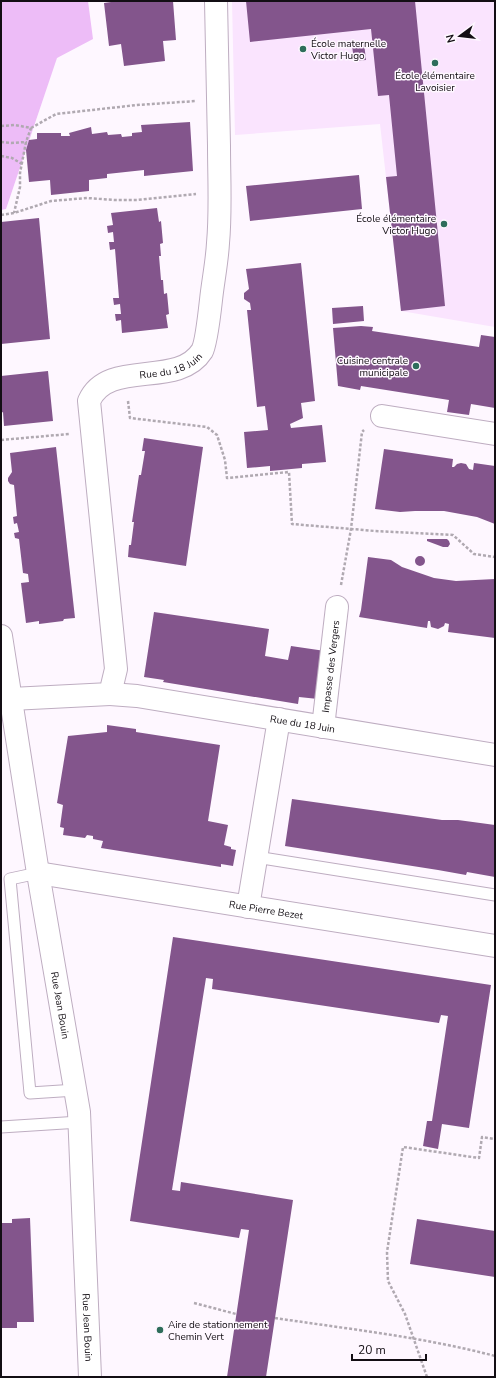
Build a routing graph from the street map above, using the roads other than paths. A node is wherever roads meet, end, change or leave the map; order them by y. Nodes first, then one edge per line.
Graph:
1 (216, 1) edge
2 (382, 416) road end
3 (495, 434) edge
4 (337, 607) road end
5 (1, 636) edge
6 (110, 694) junction
7 (11, 699) junction
8 (279, 720) junction
9 (323, 727) junction
10 (495, 755) edge
11 (256, 857) junction
12 (38, 873) junction
13 (495, 895) edge
14 (248, 907) junction
15 (495, 946) edge
16 (76, 1090) junction
17 (80, 1122) junction
18 (1, 1126) edge
19 (90, 1377) edge

1 - 6 street, Rue du 18 Juin
2 - 3 street
4 - 9 street, Impasse des Vergers
5 - 7 street, Rue Jean Bouin
6 - 7 street, Rue du 18 Juin
6 - 8 street, Rue du 18 Juin
7 - 12 street, Rue Jean Bouin
8 - 9 street, Rue du 18 Juin
8 - 11 street
9 - 10 street, Rue du 18 Juin
11 - 13 lane
11 - 14 street
12 - 14 street, Rue Pierre Bezet
12 - 16 street, Rue Jean Bouin
12 - 16 lane
14 - 15 street, Rue Pierre Bezet
16 - 17 street, Rue Jean Bouin
17 - 18 lane
17 - 19 street, Rue Jean Bouin

